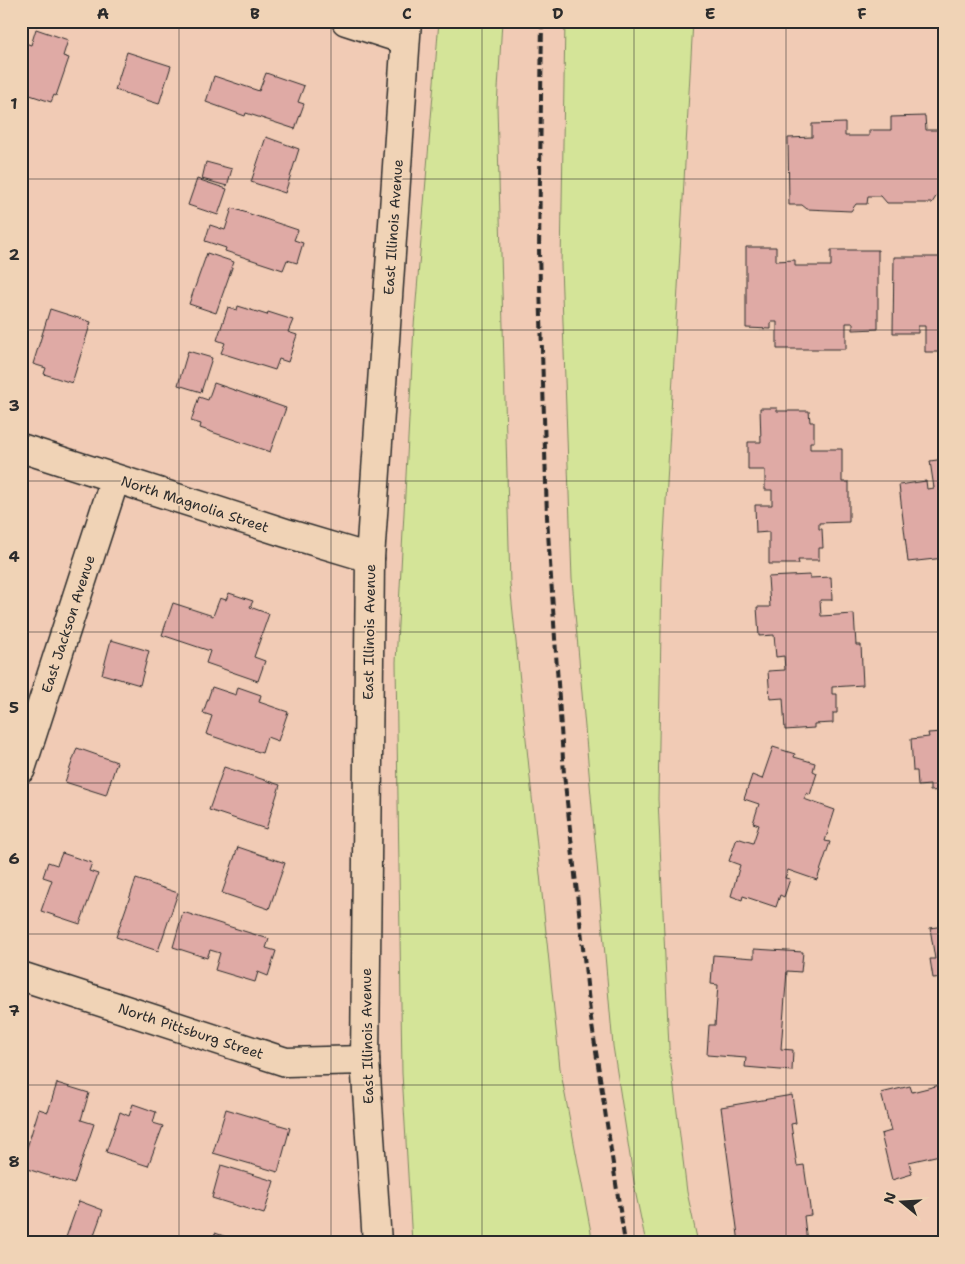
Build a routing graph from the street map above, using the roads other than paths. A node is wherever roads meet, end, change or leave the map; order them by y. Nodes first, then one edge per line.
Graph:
1 (346, 21) edge
2 (406, 31) edge
3 (21, 448) edge
4 (116, 479) junction
5 (370, 558) junction
6 (21, 769) edge
7 (21, 976) edge
8 (365, 1060) junction
9 (377, 1243) edge

1 - 2 main road
2 - 5 main road, East Illinois Avenue
3 - 4 main road, North Magnolia Street
4 - 5 main road, North Magnolia Street
4 - 6 main road, East Jackson Avenue
5 - 8 main road, East Illinois Avenue
7 - 8 main road, North Pittsburg Street
8 - 9 main road, East Illinois Avenue

